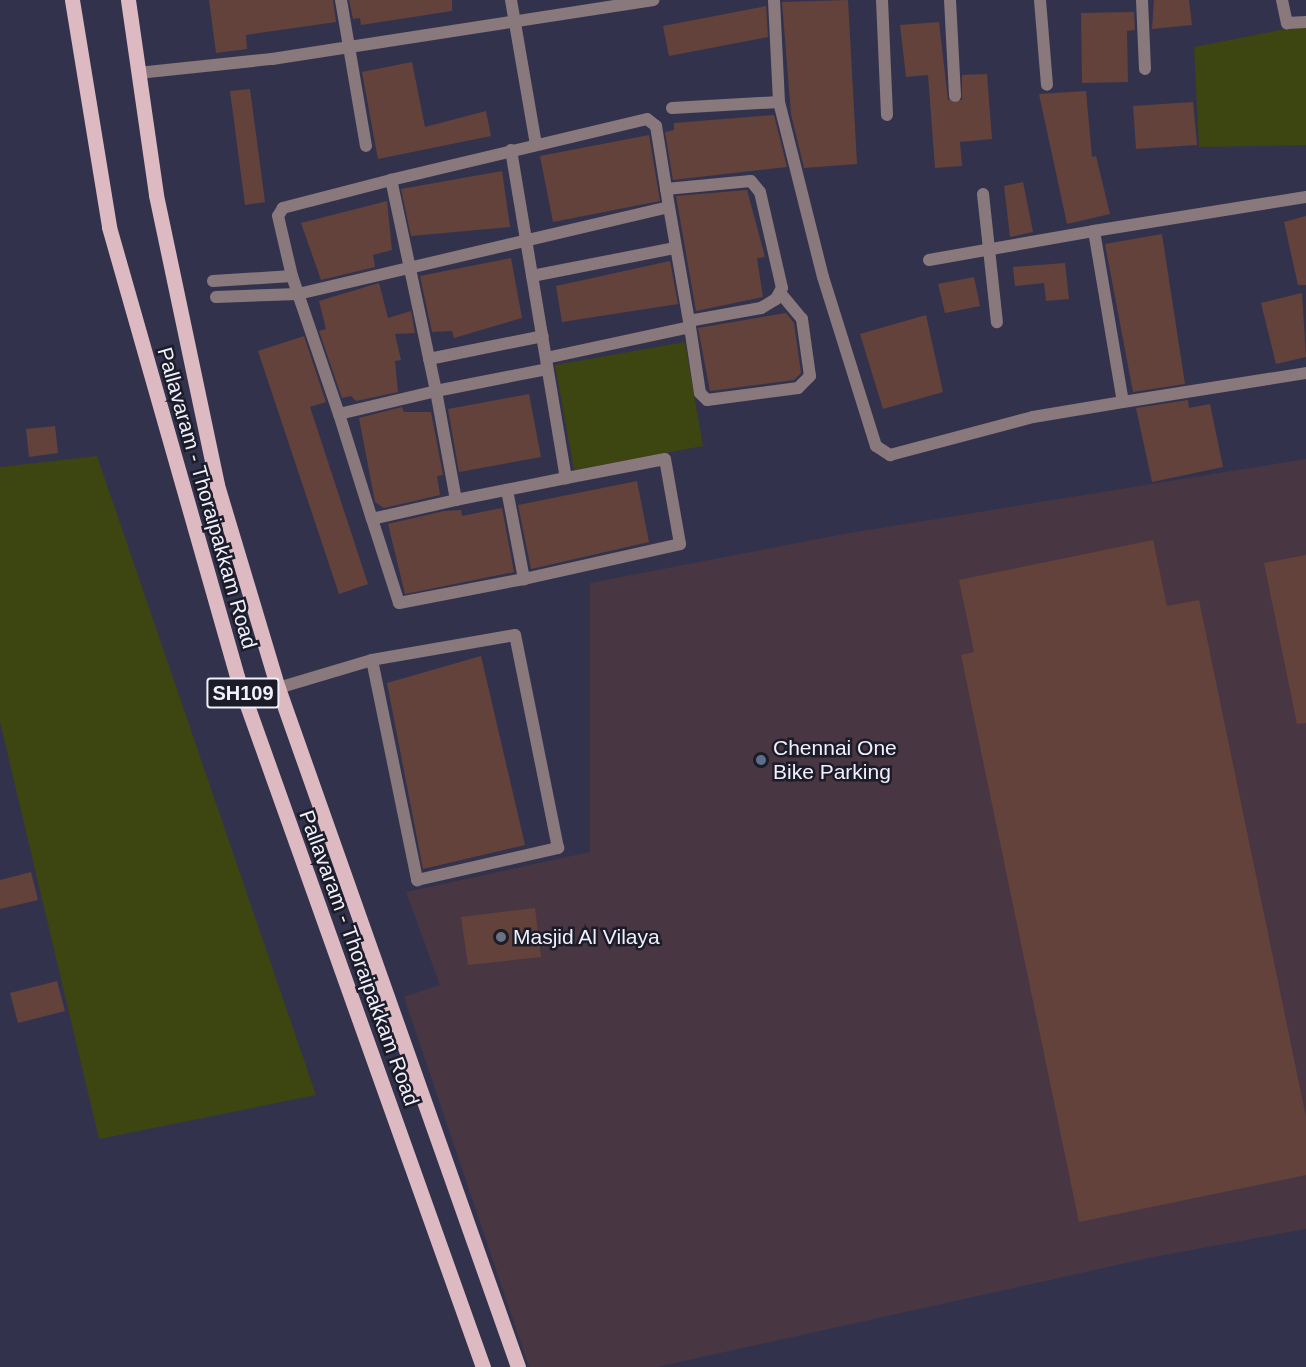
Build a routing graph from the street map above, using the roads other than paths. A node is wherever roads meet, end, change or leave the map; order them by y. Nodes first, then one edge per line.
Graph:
1 (72, 0) edge
2 (128, 0) edge
3 (341, 0) edge
4 (511, 0) edge
5 (653, 0) edge
6 (774, 0) edge
7 (882, 0) edge
8 (950, 0) edge
9 (1040, 0) edge
10 (1142, 0) edge
11 (1282, 0) edge
12 (1306, 22) edge
13 (513, 24) junction
14 (347, 46) junction
15 (1145, 69) dead end
16 (138, 73) junction
17 (1047, 85) dead end
18 (955, 96) dead end
19 (779, 102) junction
20 (672, 108) dead end
21 (887, 115) dead end
22 (535, 140) junction
23 (366, 146) dead end
24 (511, 150) junction
25 (391, 180) junction
26 (666, 189) junction
27 (983, 194) dead end
28 (1306, 197) edge
29 (669, 207) junction
30 (1094, 231) junction
31 (526, 238) junction
32 (675, 248) junction
33 (989, 248) junction
34 (929, 260) dead end
35 (408, 269) junction
36 (292, 276) junction
37 (532, 276) junction
38 (213, 281) dead end
39 (780, 293) junction
40 (298, 294) junction
41 (216, 297) dead end
42 (997, 322) dead end
43 (689, 324) junction
44 (543, 336) junction
45 (429, 359) junction
46 (546, 363) junction
47 (1306, 374) edge
48 (436, 391) junction
49 (1123, 402) junction
50 (339, 414) junction
51 (566, 478) junction
52 (507, 490) junction
53 (456, 500) junction
54 (372, 519) junction
55 (524, 579) junction
56 (372, 660) junction
57 (278, 688) junction
58 (483, 1367) edge
59 (518, 1367) edge

1 - 58 main road, Pallavaram - Thoraipakkam Road / SH109
2 - 16 main road, Pallavaram - Thoraipakkam Road / SH109
3 - 14 street
4 - 13 street
5 - 13 street
6 - 19 street
7 - 21 street
8 - 18 street
9 - 17 street
10 - 15 street
11 - 12 street
13 - 14 street
13 - 22 street
14 - 16 street
14 - 23 street
16 - 57 main road, Pallavaram - Thoraipakkam Road / SH109
19 - 20 street
19 - 49 street
22 - 24 street
22 - 26 street
24 - 25 street
24 - 31 street
25 - 35 street
25 - 36 street
26 - 29 street
26 - 39 street
27 - 33 street
28 - 30 street
29 - 31 street
29 - 32 street
30 - 33 street
30 - 49 street
31 - 35 street
31 - 37 street
32 - 37 street
32 - 43 street
33 - 34 street
33 - 42 street
35 - 40 street
35 - 45 street
36 - 38 street
36 - 40 street
37 - 44 street
39 - 43 street
39 - 43 street
40 - 41 street
40 - 50 street
43 - 46 street
44 - 45 street
44 - 46 street
45 - 48 street
46 - 48 street
46 - 51 street
47 - 49 street
48 - 50 street
48 - 53 street
50 - 54 street
51 - 52 street
51 - 55 street
52 - 53 street
52 - 55 street
53 - 54 street
54 - 55 street
56 - 56 street
56 - 57 street
57 - 59 main road, Pallavaram - Thoraipakkam Road / SH109

